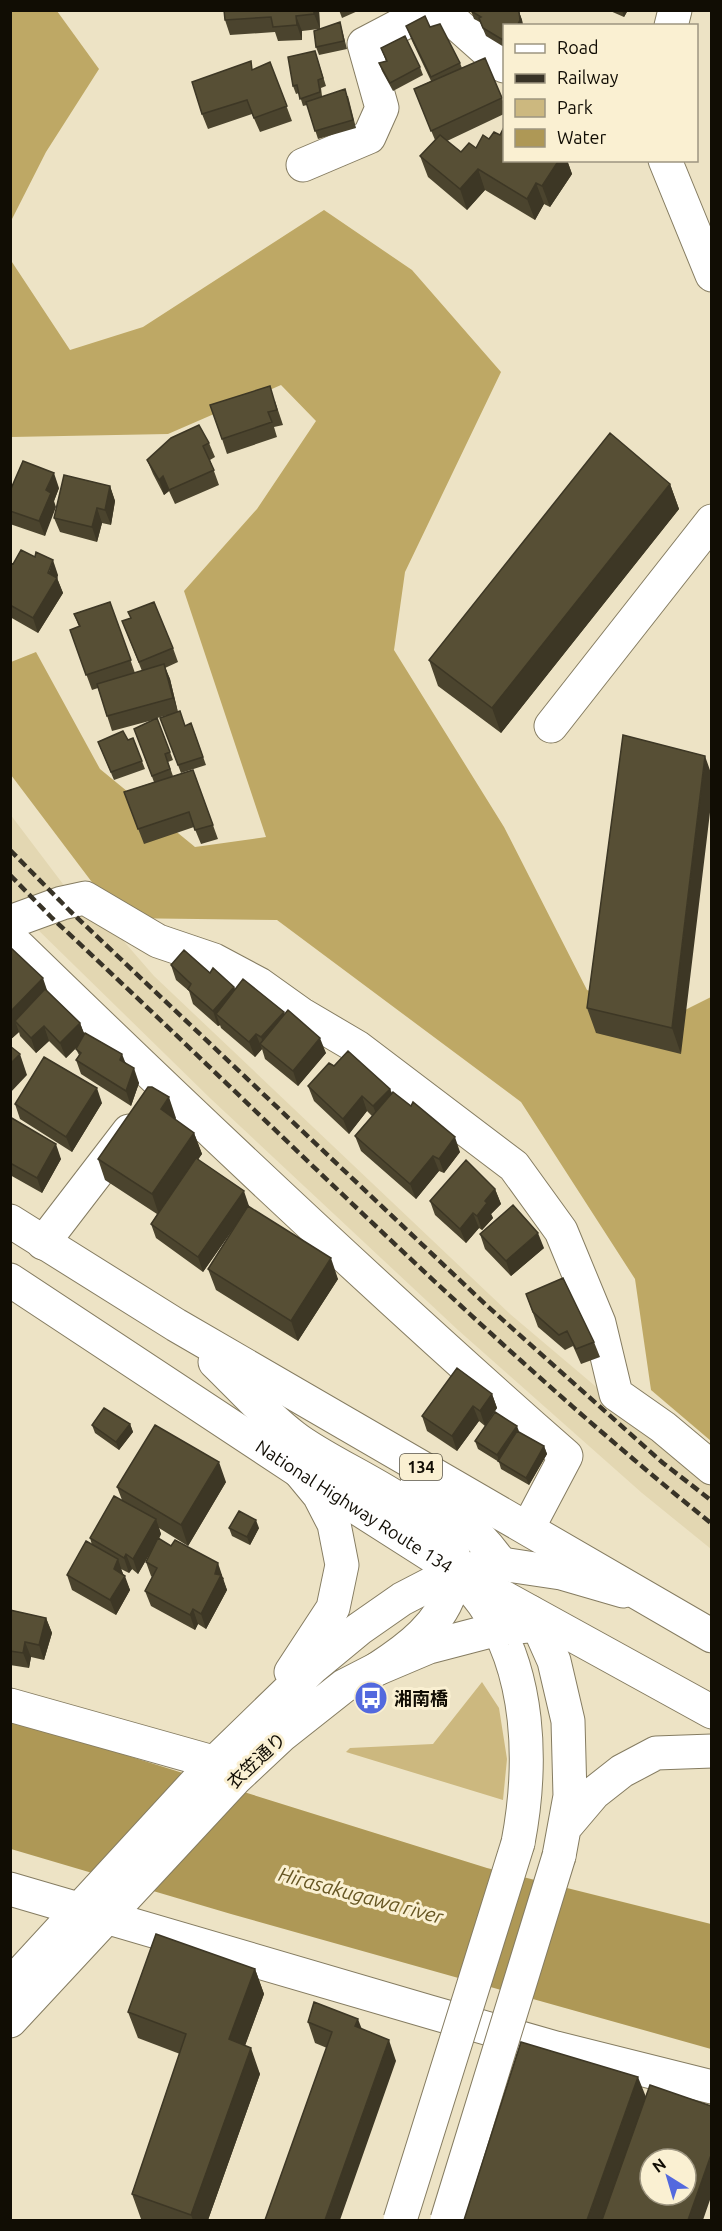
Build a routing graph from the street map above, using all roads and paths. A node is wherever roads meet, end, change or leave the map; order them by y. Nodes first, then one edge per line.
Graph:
1 (429, 10) edge
2 (441, 10) edge
3 (503, 65) edge
4 (666, 162) edge
5 (303, 165) dead end
6 (711, 275) edge
7 (711, 521) edge
8 (551, 726) dead end
9 (10, 922) edge
10 (10, 938) edge
11 (163, 1087) junction
12 (10, 1221) edge
13 (43, 1243) junction
14 (10, 1280) edge
15 (176, 1325) junction
16 (711, 1468) edge
17 (299, 1471) junction
18 (528, 1528) junction
19 (501, 1564) junction
20 (456, 1571) junction
21 (666, 1609) junction
22 (534, 1619) junction
23 (498, 1629) junction
24 (711, 1636) edge
25 (377, 1669) junction
26 (10, 1705) edge
27 (711, 1713) edge
28 (711, 1751) edge
29 (225, 1767) junction
30 (563, 1841) junction
31 (10, 1889) edge
32 (99, 1907) junction
33 (10, 1985) edge
34 (10, 2021) edge
35 (711, 2087) edge
36 (400, 2220) edge
37 (447, 2220) edge

1 - 5 main road
2 - 3 main road
4 - 6 main road
7 - 8 main road
9 - 16 main road
10 - 11 main road
11 - 13 main road
11 - 18 main road
12 - 13 main road, 134
13 - 15 main road, 134
14 - 17 main road, National Highway Route 134
15 - 18 main road, 134
15 - 19 main road
15 - 20 main road
17 - 20 main road, National Highway Route 134
17 - 29 main road, 衣笠通り
18 - 21 main road, 134
19 - 20 main road, 衣笠通り
19 - 21 main road, 衣笠通り
19 - 22 main road
20 - 22 main road, National Highway Route 134
20 - 23 main road
20 - 25 main road
20 - 29 main road, 衣笠通り
21 - 24 main road, 134
22 - 23 main road, 衣笠通り
22 - 27 main road, National Highway Route 134
22 - 30 main road
23 - 25 main road, 衣笠通り
23 - 36 main road, bridge
25 - 29 main road, 衣笠通り
26 - 29 main road
28 - 30 main road
29 - 32 main road, 衣笠通り
30 - 37 main road, bridge
31 - 32 main road
32 - 33 main road, 衣笠通り
32 - 34 main road, 衣笠通り
32 - 35 main road

